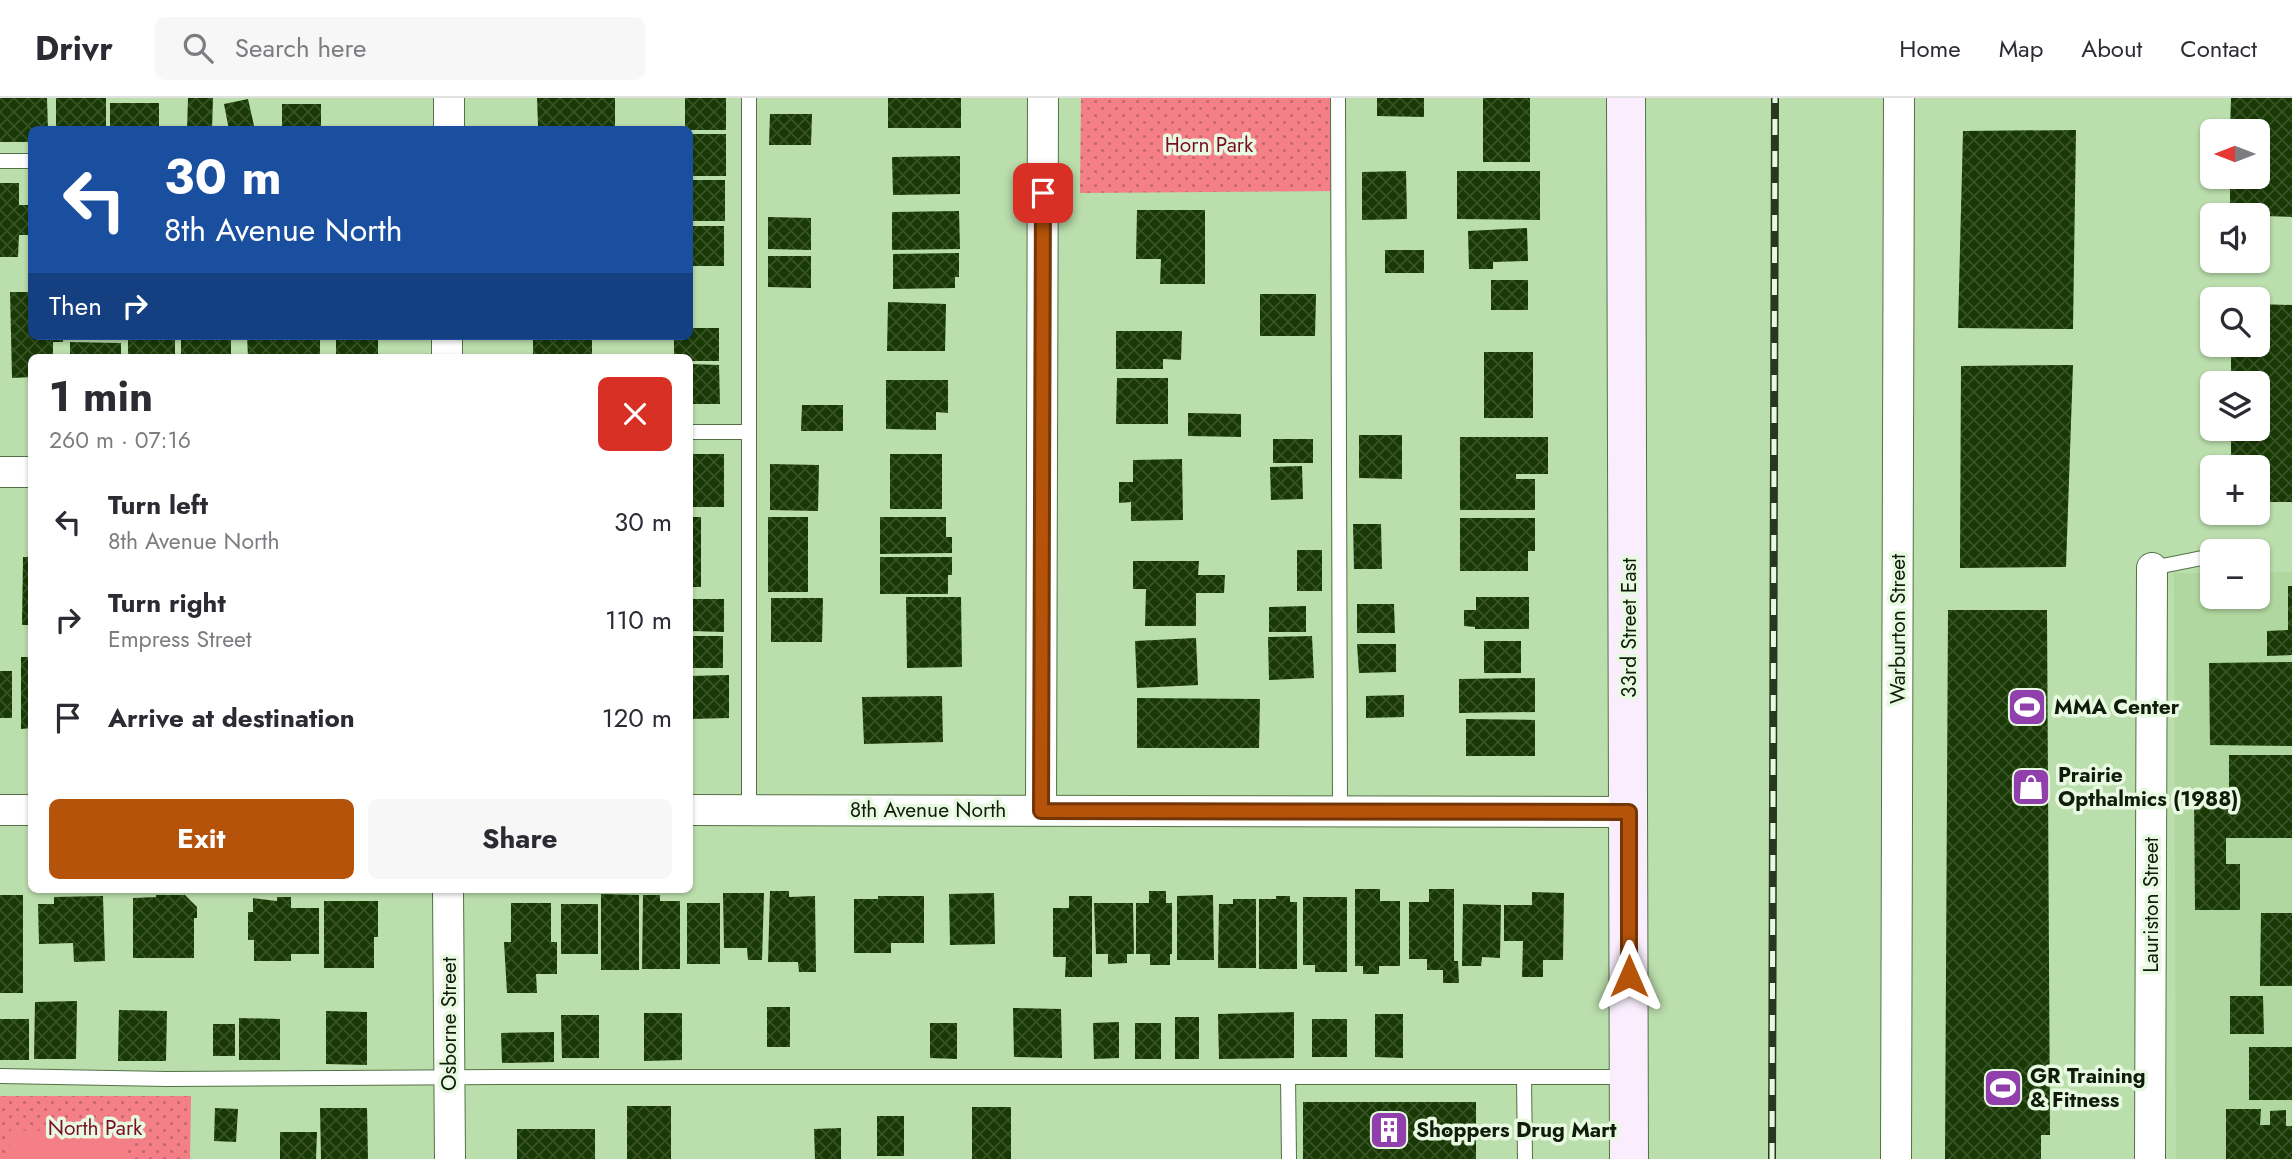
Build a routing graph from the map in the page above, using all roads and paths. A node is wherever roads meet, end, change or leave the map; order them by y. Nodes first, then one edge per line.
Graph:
1 (449, 98) edge
2 (749, 98) edge
3 (1043, 98) edge
4 (1338, 98) edge
5 (1626, 98) edge
6 (1899, 98) edge
7 (449, 126) edge
8 (0, 161) edge
9 (28, 161) edge
10 (693, 432) edge
11 (748, 432) junction
12 (0, 472) edge
13 (28, 472) edge
14 (2200, 558) edge
15 (2152, 568) joint
16 (749, 809) junction
17 (0, 810) edge
18 (28, 810) edge
19 (693, 810) edge
20 (1041, 811) junction
21 (1340, 811) junction
22 (1629, 812) junction
23 (448, 893) edge
24 (0, 1076) edge
25 (449, 1077) junction
26 (1524, 1077) junction
27 (1629, 1077) junction
28 (1289, 1078) junction
29 (450, 1159) edge
30 (1289, 1159) edge
31 (1525, 1159) edge
32 (1629, 1159) edge
33 (1896, 1159) edge
34 (2150, 1159) edge

1 - 7 street
2 - 11 lane
3 - 20 street
4 - 21 lane
5 - 22 street, 33rd Street East
6 - 33 street, Warburton Street
8 - 9 lane
10 - 11 lane
11 - 16 lane
12 - 13 street
14 - 15 lane
15 - 34 street, Lauriston Street
16 - 19 street, 8th Avenue North
16 - 20 street, 8th Avenue North
17 - 18 street
20 - 21 street, 8th Avenue North
21 - 22 street, 8th Avenue North
22 - 27 street, 33rd Street East
23 - 25 street, Osborne Street
24 - 25 lane
25 - 28 lane
25 - 29 street, Osborne Street
26 - 27 lane
26 - 28 lane
26 - 31 lane
27 - 32 street, 33rd Street East
28 - 30 lane

